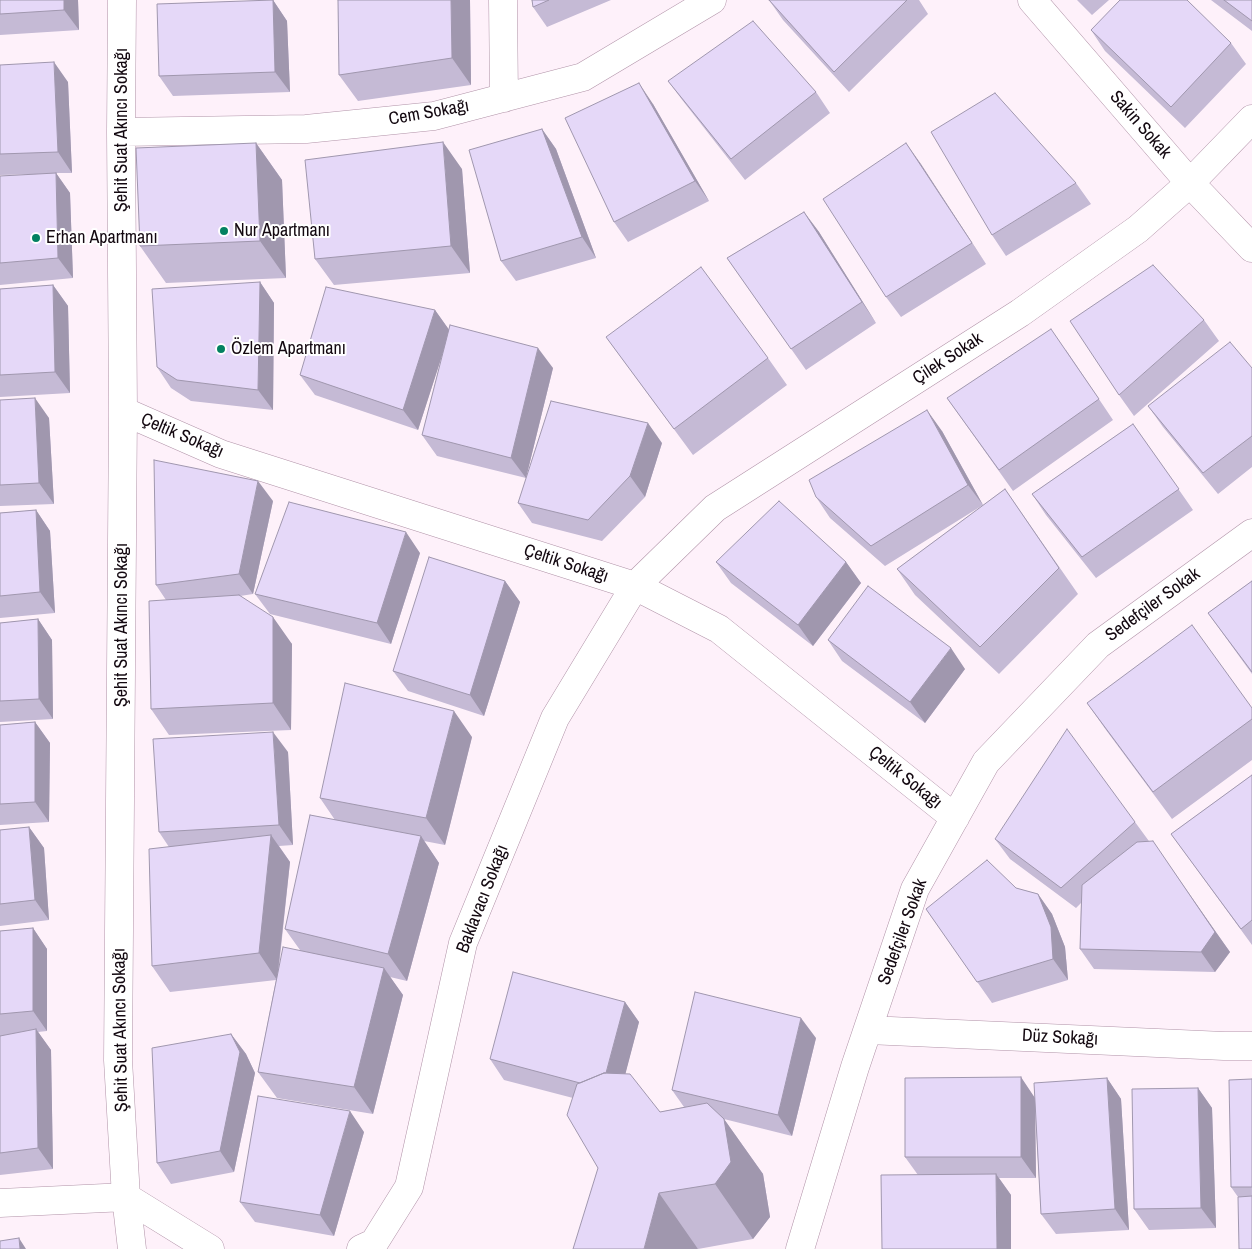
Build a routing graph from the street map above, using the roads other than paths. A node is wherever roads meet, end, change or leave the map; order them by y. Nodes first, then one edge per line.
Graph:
1 (122, 0) edge
2 (504, 0) edge
3 (712, 0) edge
4 (1032, 0) edge
5 (504, 98) junction
6 (1252, 119) edge
7 (121, 132) junction
8 (1190, 183) junction
9 (1252, 248) edge
10 (123, 411) junction
11 (1252, 532) edge
12 (635, 586) junction
13 (955, 818) junction
14 (868, 1030) junction
15 (1252, 1046) edge
16 (126, 1197) junction
17 (0, 1203) edge
18 (132, 1249) edge
19 (210, 1249) edge
20 (361, 1249) edge
21 (800, 1249) edge

1 - 7 street, Şehit Suat Akıncı Sokağı
2 - 5 street
3 - 5 street, Cem Sokağı
4 - 8 street, Sakin Sokak
5 - 7 street, Cem Sokağı
6 - 8 street, Çilek Sokak
7 - 10 street, Şehit Suat Akıncı Sokağı
8 - 9 street, Sakin Sokak
8 - 12 street, Çilek Sokak
10 - 12 street, Çeltik Sokağı
10 - 16 street, Şehit Suat Akıncı Sokağı
11 - 13 street, Sedefçiler Sokak
12 - 13 street, Çeltik Sokağı
12 - 20 street, Baklavacı Sokağı
13 - 14 street, Sedefçiler Sokak
14 - 15 street, Düz Sokağı
14 - 21 street, Sedefçiler Sokak
16 - 17 street
16 - 18 street, Şehit Suat Akıncı Sokağı
16 - 19 street

